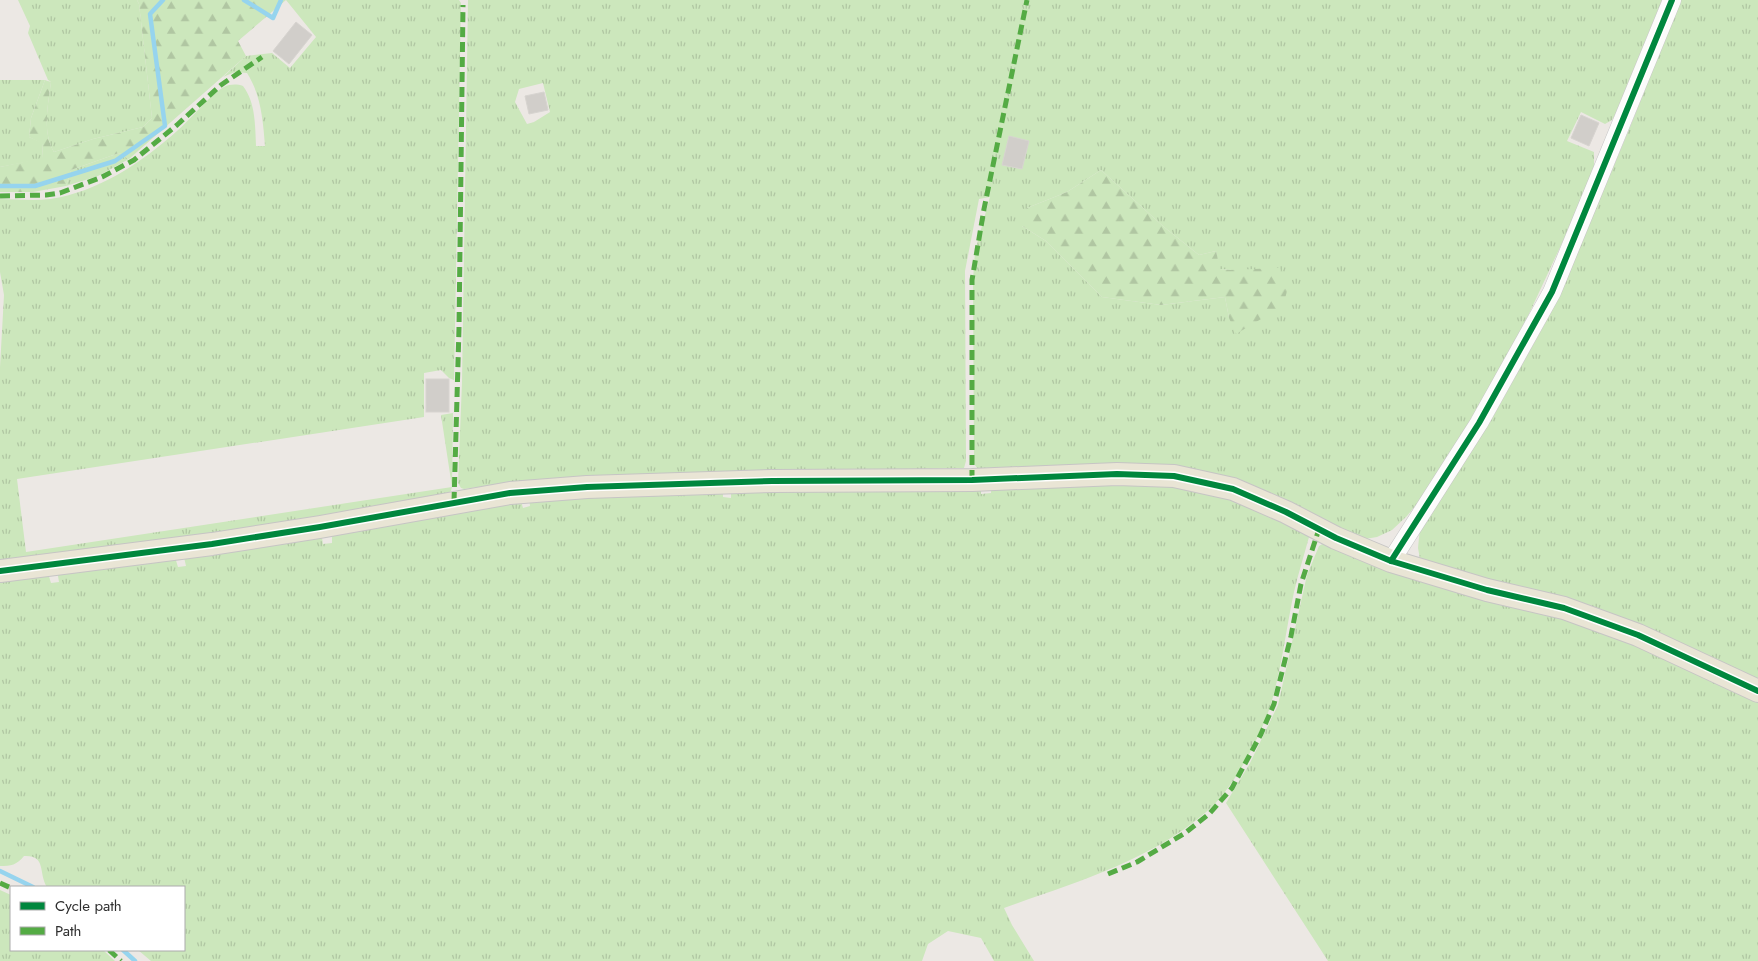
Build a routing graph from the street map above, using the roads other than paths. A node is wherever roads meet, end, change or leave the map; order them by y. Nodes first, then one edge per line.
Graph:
1 (1672, 0) edge
2 (1391, 561) junction
3 (0, 571) edge
4 (1758, 691) edge

1 - 2 street
2 - 3 main road
2 - 4 main road

